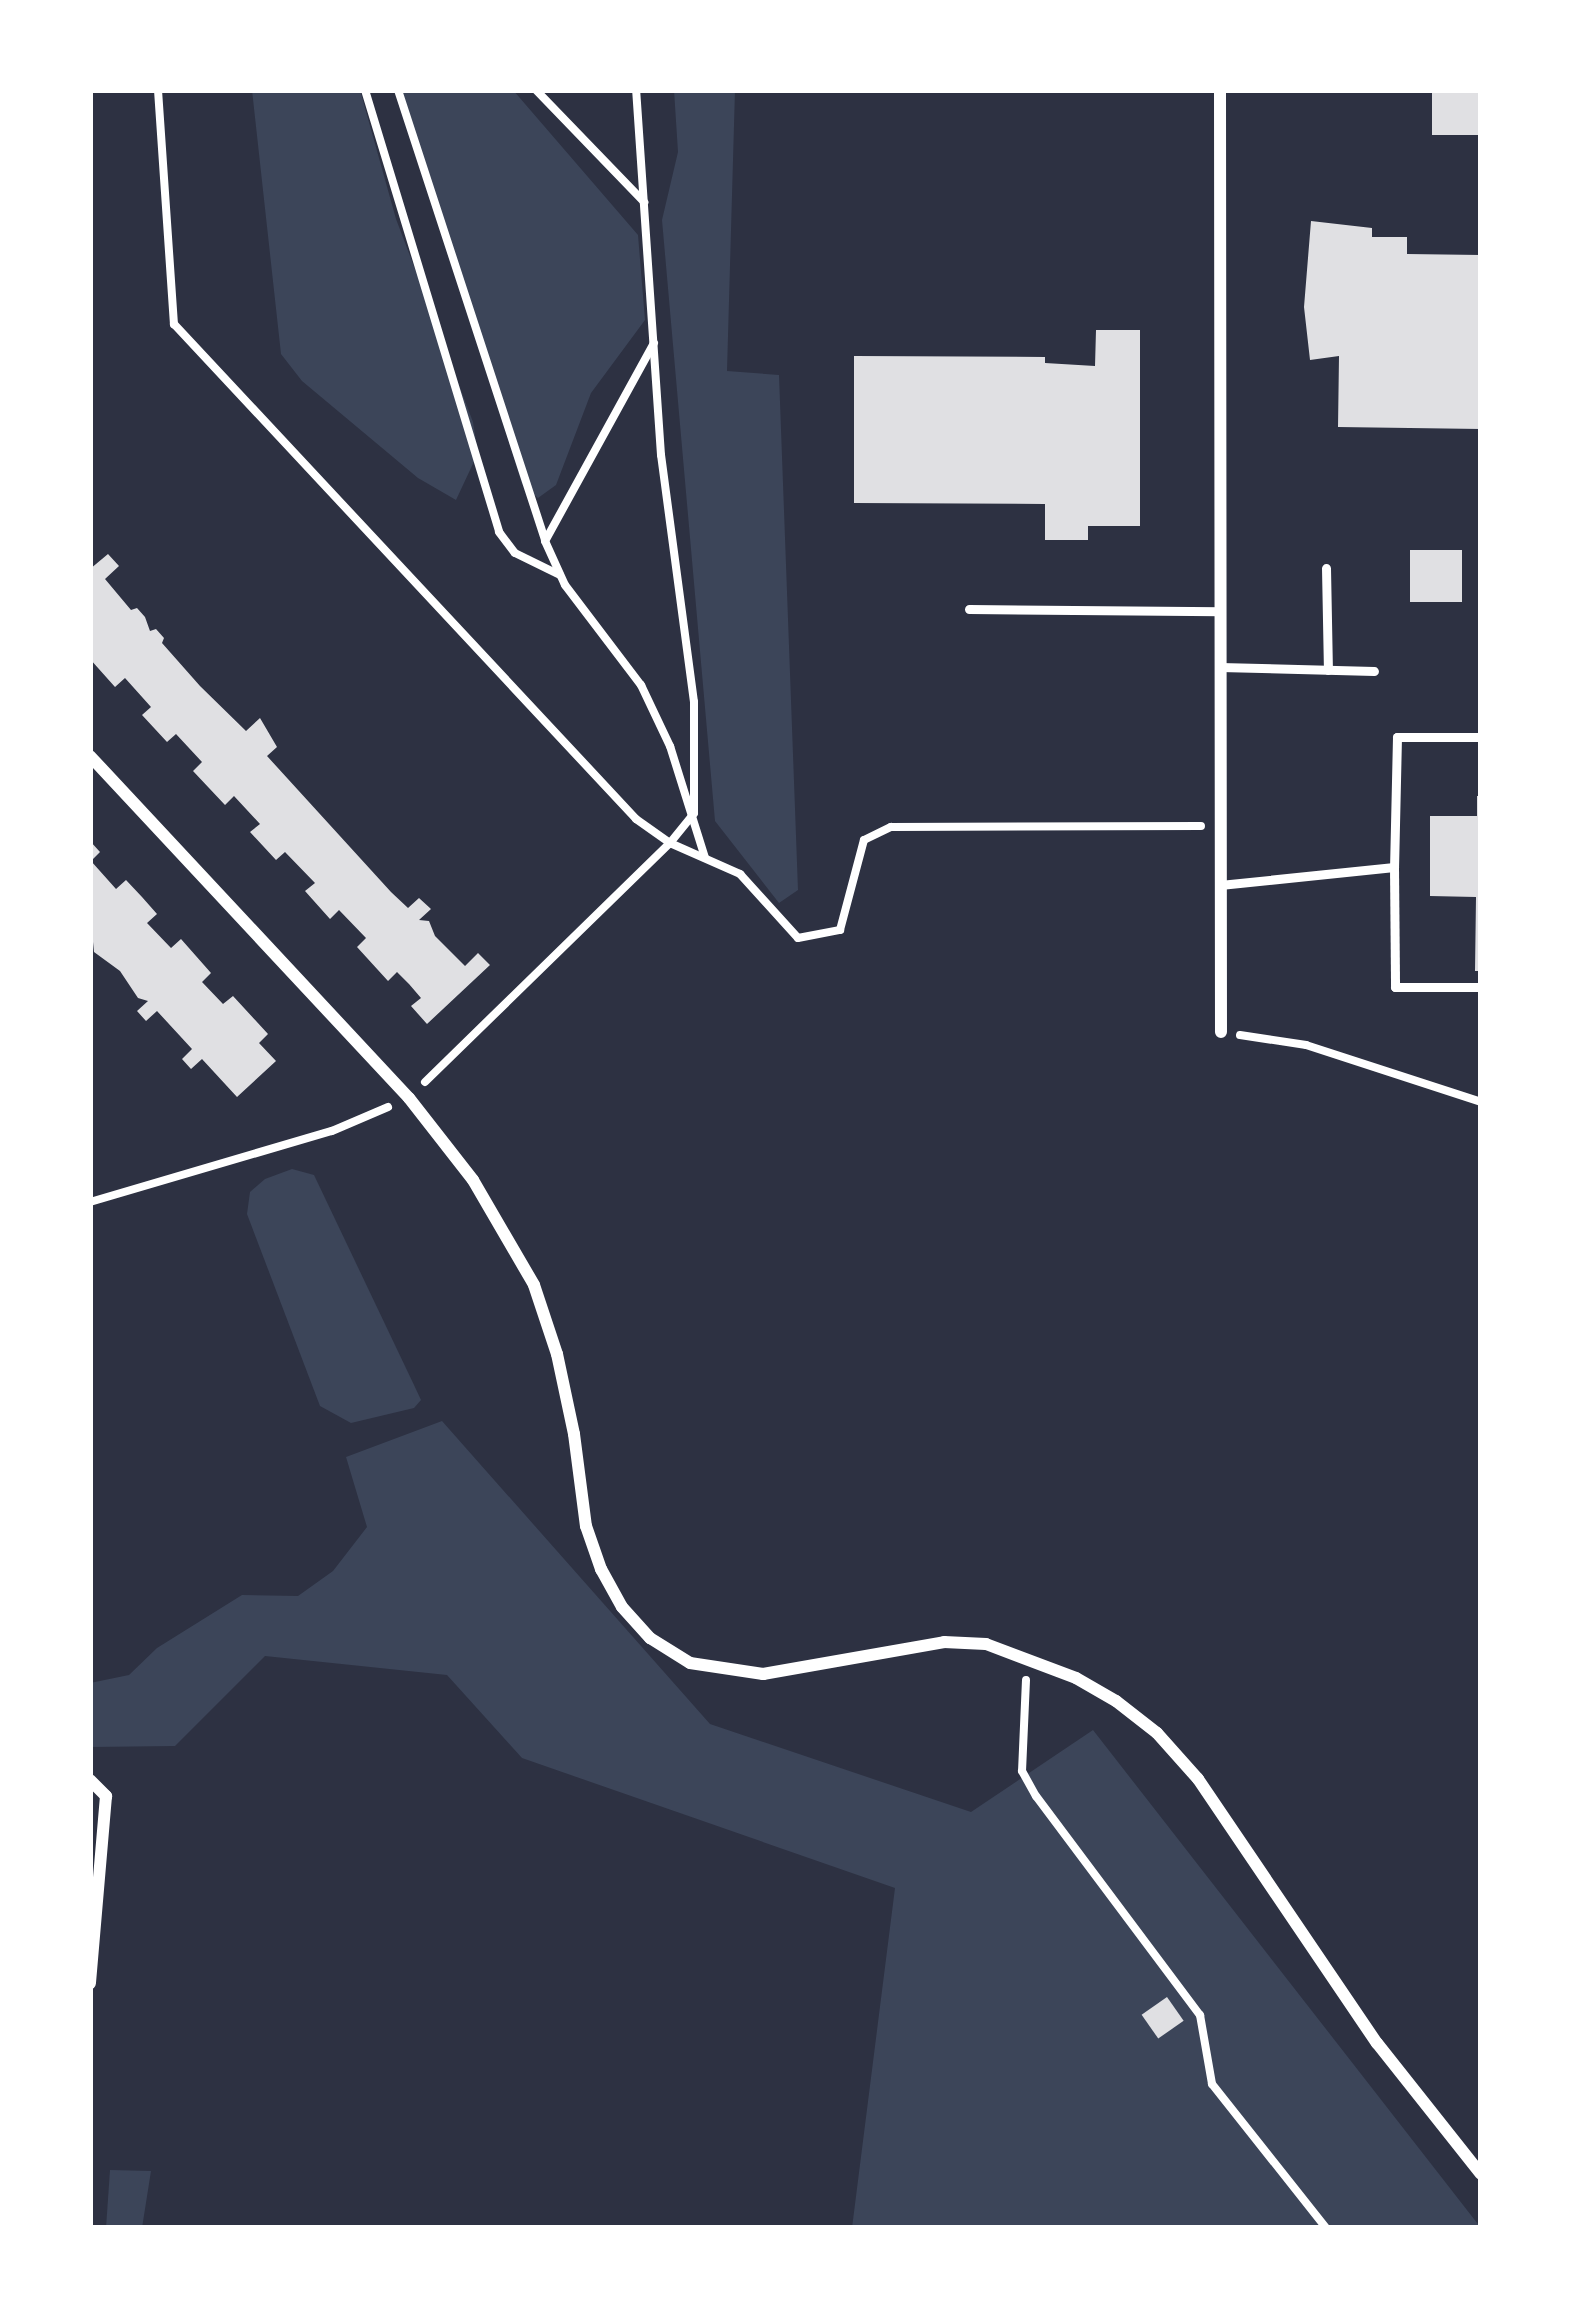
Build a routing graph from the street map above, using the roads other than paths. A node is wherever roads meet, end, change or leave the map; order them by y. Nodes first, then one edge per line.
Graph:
1 (1220, 90) edge
2 (1326, 568) dead end
3 (969, 609) dead end
4 (1220, 611) junction
5 (1220, 667) junction
6 (1328, 670) junction
7 (1374, 671) dead end
8 (1481, 737) edge
9 (90, 756) edge
10 (1394, 867) junction
11 (1220, 885) junction
12 (1481, 987) edge
13 (1221, 1032) road end
14 (90, 1780) edge
15 (90, 1983) edge
16 (1481, 2174) edge

1 - 4 street
2 - 6 lane
3 - 4 lane
4 - 5 street
5 - 6 lane
5 - 11 street
6 - 7 lane
8 - 10 lane
9 - 16 street
10 - 11 lane
10 - 12 lane
11 - 13 street
14 - 15 street

